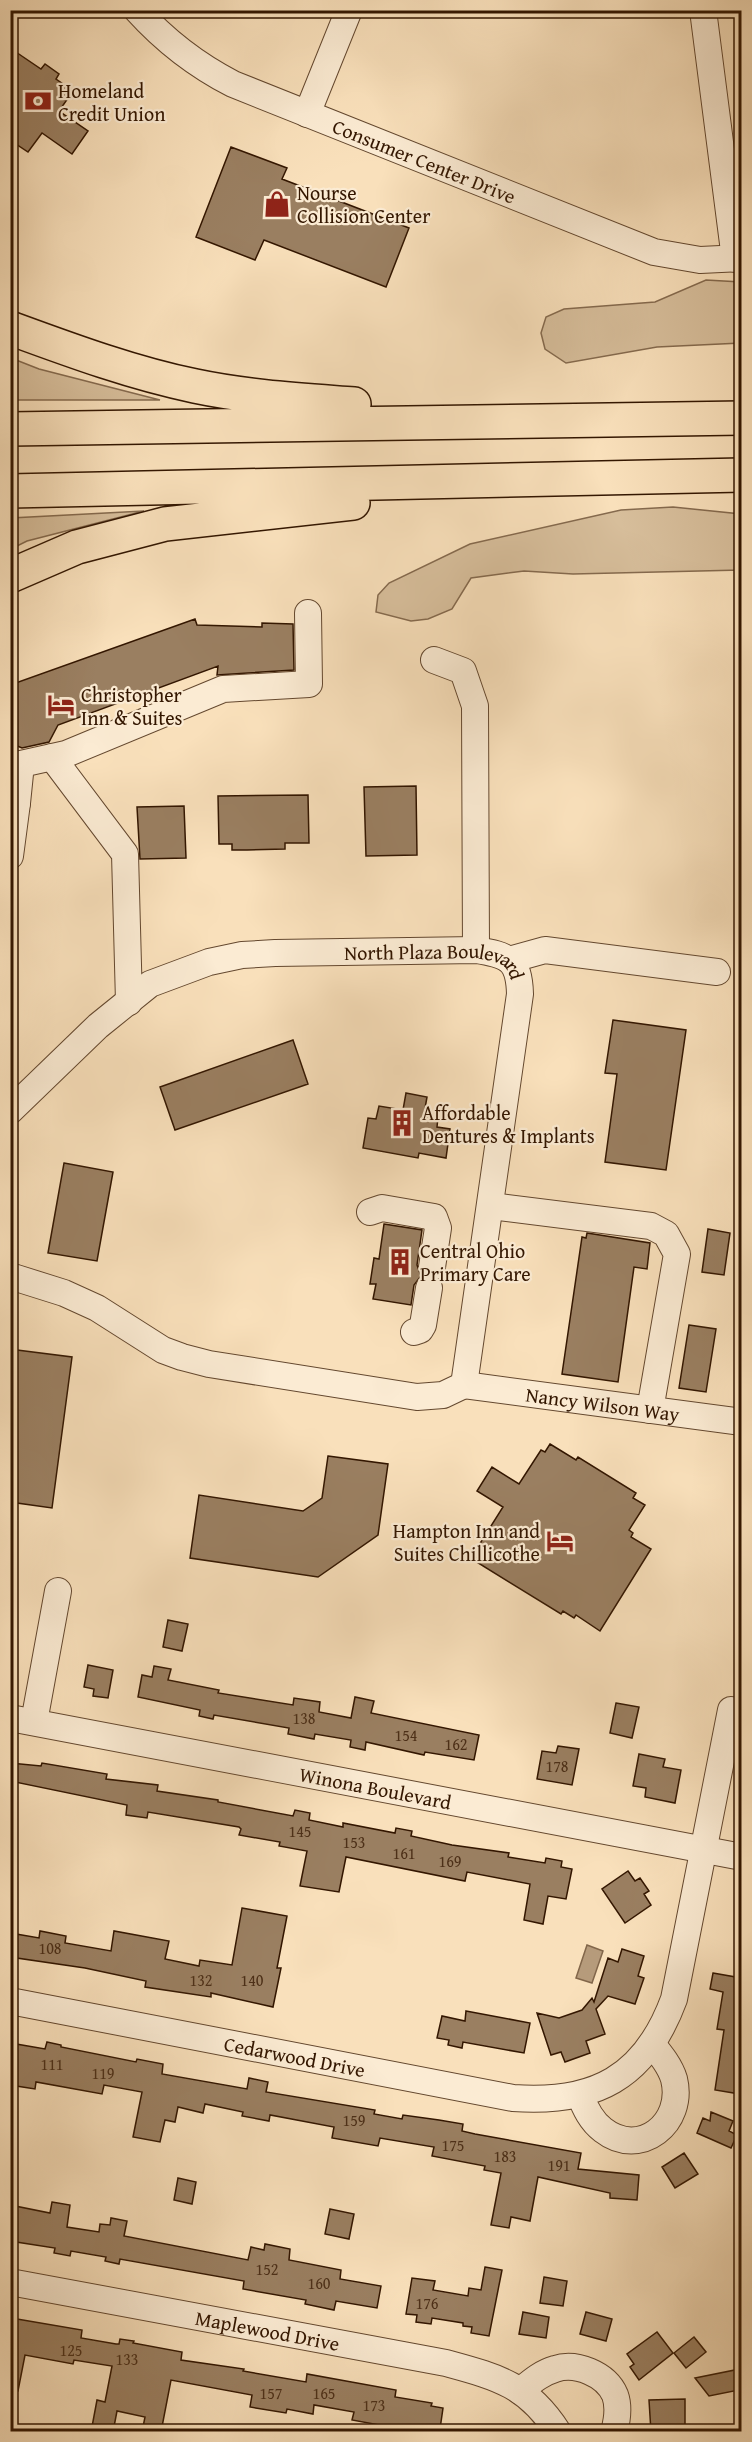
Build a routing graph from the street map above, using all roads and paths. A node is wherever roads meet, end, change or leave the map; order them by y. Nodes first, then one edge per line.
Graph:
1 (137, 10) edge
2 (349, 10) edge
3 (703, 10) edge
4 (307, 114) junction
5 (738, 259) edge
6 (10, 328) edge
7 (741, 418) edge
8 (536, 420) junction
9 (10, 429) edge
10 (741, 475) edge
11 (591, 478) junction
12 (10, 491) edge
13 (10, 576) edge
14 (309, 613) dead end
15 (434, 660) dead end
16 (52, 757) junction
17 (14, 803) edge
18 (10, 856) edge
19 (476, 950) junction
20 (510, 960) junction
21 (717, 972) dead end
22 (129, 1002) junction
23 (10, 1111) edge
24 (491, 1206) junction
25 (370, 1212) dead end
26 (10, 1276) edge
27 (414, 1332) dead end
28 (464, 1385) junction
29 (651, 1410) junction
30 (741, 1422) edge
31 (58, 1591) dead end
32 (731, 1710) dead end
33 (22, 1720) edge
34 (704, 1850) junction
35 (741, 1857) edge
36 (10, 2001) edge
37 (652, 2044) junction
38 (580, 2095) junction
39 (10, 2283) edge
40 (520, 2391) junction
41 (558, 2432) edge
42 (614, 2432) edge

1 - 4 street, Consumer Center Drive
2 - 4 street
3 - 5 street
4 - 5 street, Consumer Center Drive
6 - 8 highway
7 - 8 highway
8 - 9 highway
10 - 11 highway
11 - 12 highway
11 - 13 highway
14 - 16 street
15 - 19 street
16 - 17 street
16 - 22 street
17 - 18 street
19 - 20 street, North Plaza Boulevard
19 - 22 street, North Plaza Boulevard
20 - 21 street
20 - 24 street, North Plaza Boulevard
22 - 23 street, North Plaza Boulevard
24 - 28 street, North Plaza Boulevard
24 - 29 street
25 - 27 street
26 - 28 street
28 - 29 street, Nancy Wilson Way
29 - 30 street, Nancy Wilson Way
31 - 33 street
32 - 34 street, Cedarwood Drive
33 - 34 street, Winona Boulevard
34 - 35 street, Winona Boulevard
34 - 37 street, Cedarwood Drive
36 - 38 street, Cedarwood Drive
37 - 38 street, Cedarwood Drive
37 - 38 street
39 - 40 street, Maplewood Drive
40 - 41 street, Maplewood Drive
40 - 42 street

